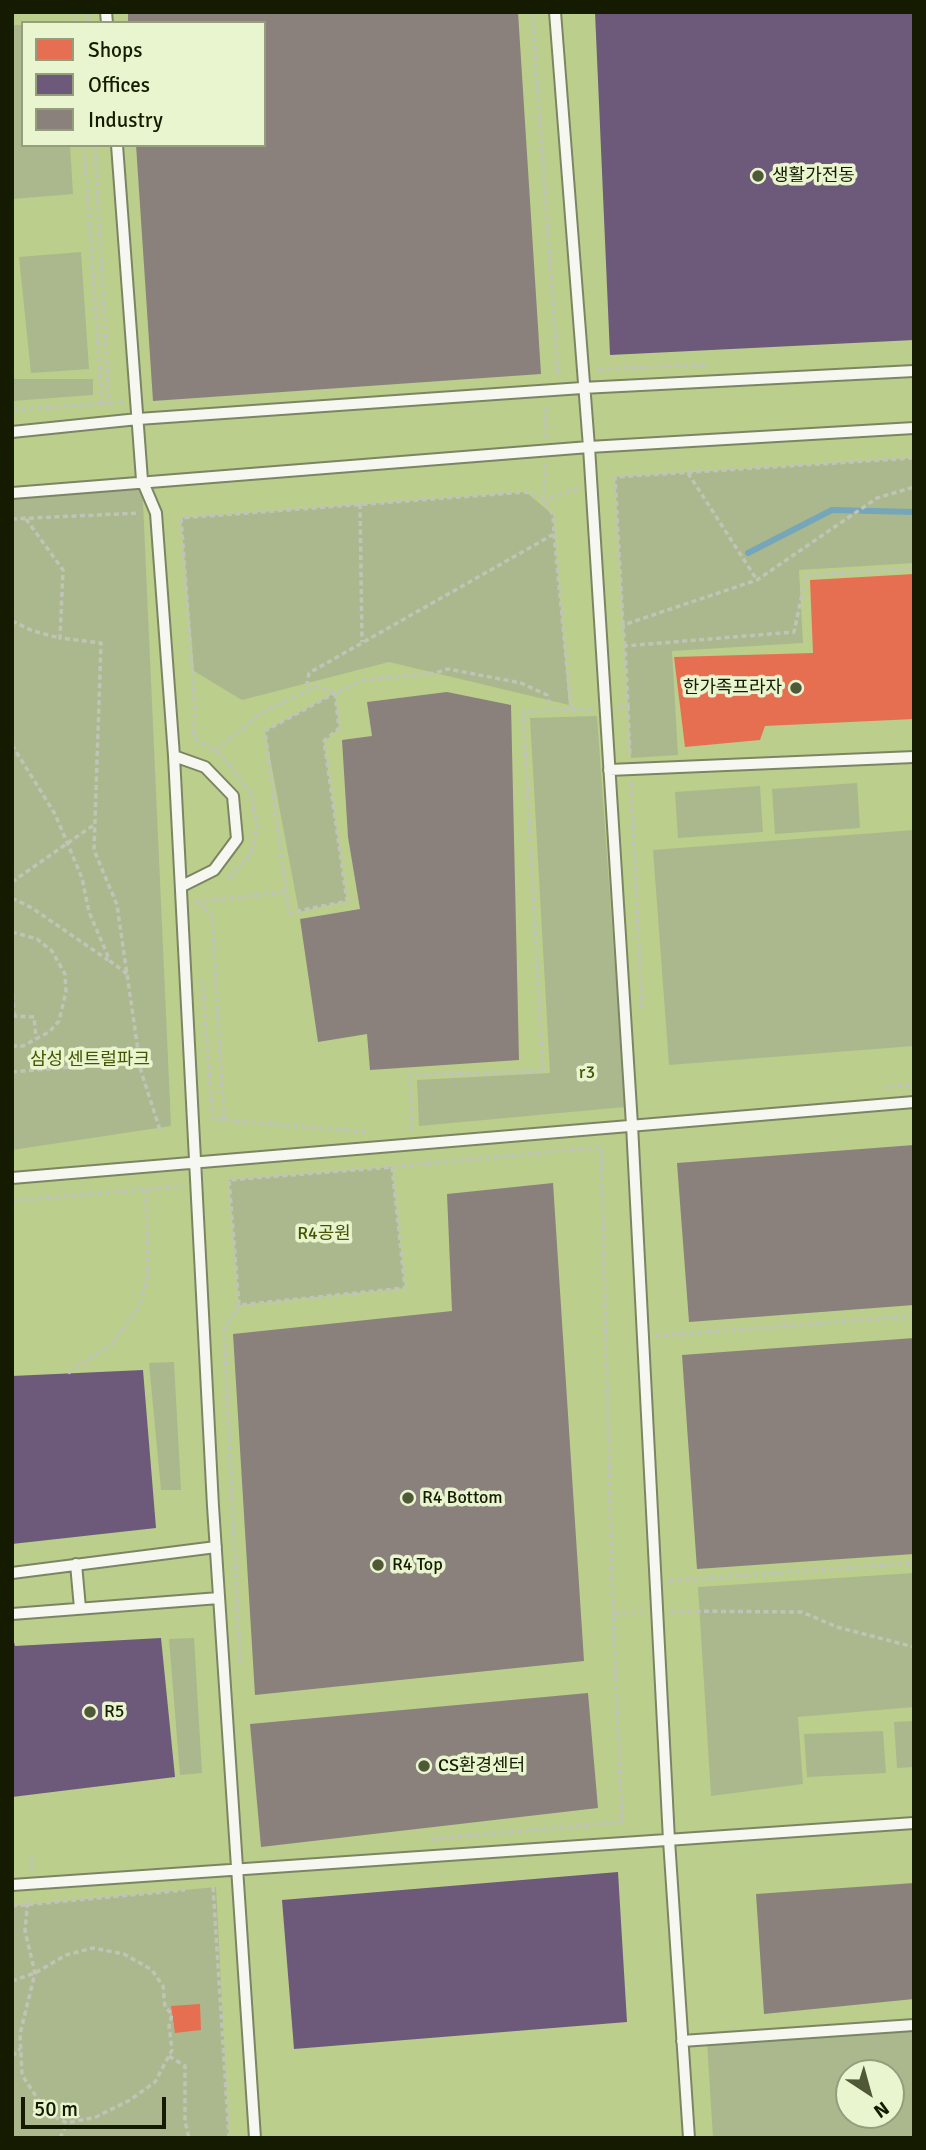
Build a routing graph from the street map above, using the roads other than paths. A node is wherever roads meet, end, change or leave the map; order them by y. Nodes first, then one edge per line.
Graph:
1 (555, 12) edge
2 (117, 147) edge
3 (914, 371) edge
4 (582, 388) junction
5 (138, 419) junction
6 (914, 428) edge
7 (12, 432) edge
8 (589, 447) junction
9 (142, 480) junction
10 (12, 493) edge
11 (174, 756) junction
12 (914, 757) edge
13 (609, 770) junction
14 (182, 886) junction
15 (914, 1102) edge
16 (632, 1125) junction
17 (195, 1163) junction
18 (12, 1178) edge
19 (216, 1547) junction
20 (76, 1564) junction
21 (12, 1573) edge
22 (219, 1598) junction
23 (80, 1608) junction
24 (12, 1614) edge
25 (914, 1823) edge
26 (669, 1840) junction
27 (236, 1867) junction
28 (12, 1885) edge
29 (914, 2025) edge
30 (682, 2042) junction
31 (255, 2138) edge
32 (689, 2138) edge

1 - 4 lane
2 - 5 lane
3 - 4 lane
4 - 5 lane
4 - 8 lane
5 - 7 lane
5 - 9 lane
6 - 8 lane
8 - 9 lane
8 - 13 lane
9 - 10 lane
9 - 11 lane
11 - 14 lane
11 - 14 lane
12 - 13 lane
13 - 16 lane
14 - 17 lane
15 - 16 lane
16 - 17 lane
16 - 26 lane
17 - 18 lane
17 - 19 lane
19 - 20 lane
19 - 22 lane
20 - 21 lane
20 - 23 lane
22 - 23 lane
22 - 27 lane
23 - 24 lane
25 - 26 lane
26 - 27 lane
26 - 30 lane
27 - 28 lane
27 - 31 lane
29 - 30 lane
30 - 32 lane

